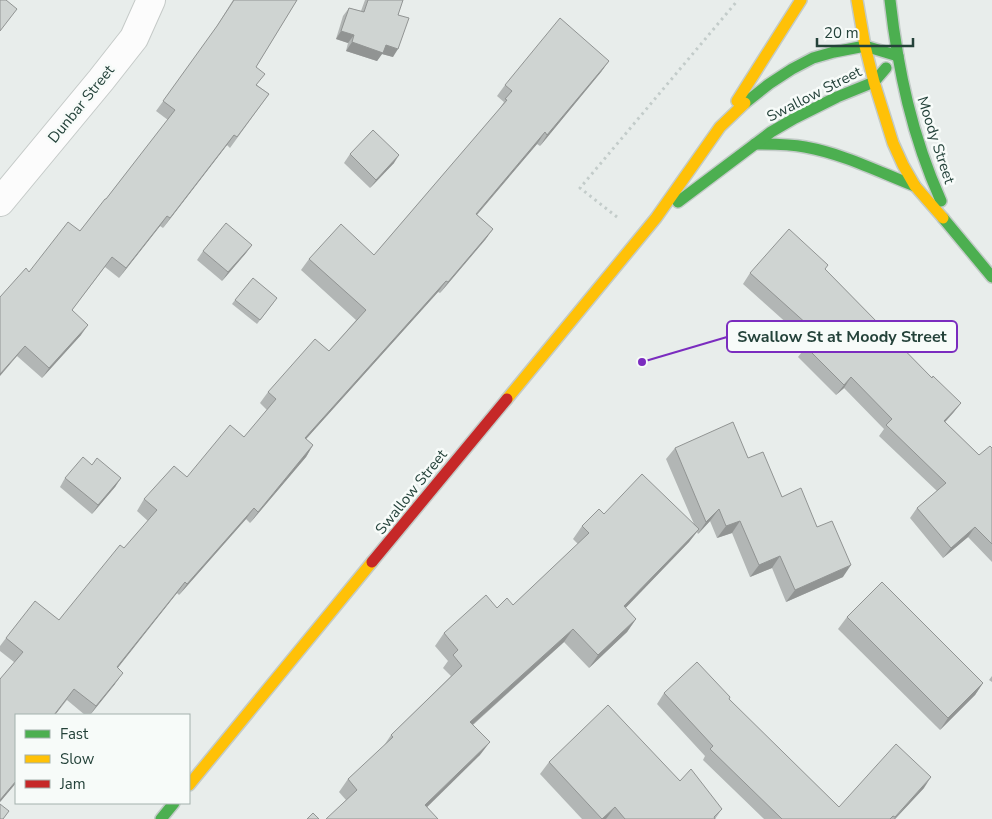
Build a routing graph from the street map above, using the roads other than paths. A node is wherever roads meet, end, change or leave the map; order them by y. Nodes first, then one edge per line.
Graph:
1 (151, 0) edge
2 (801, 0) edge
3 (857, 0) edge
4 (890, 0) edge
5 (865, 46) junction
6 (898, 56) junction
7 (874, 82) junction
8 (720, 128) junction
9 (755, 144) junction
10 (915, 186) junction
11 (0, 202) edge
12 (656, 218) junction
13 (954, 230) junction
14 (992, 277) edge
15 (190, 784) edge
16 (173, 804) edge
17 (161, 819) edge

1 - 11 street, Dunbar Street
2 - 8 street
3 - 5 street, Moody Street
4 - 6 street, Moody Street
5 - 6 street, Swallow Street
5 - 7 street, Moody Street
5 - 8 street, Swallow Street
6 - 7 street, Swallow Street
6 - 13 street, Moody Street
7 - 9 street, Swallow Street
7 - 10 street, Moody Street
8 - 12 street, Swallow Street
9 - 10 street
9 - 12 street, Swallow Street
10 - 13 street, Moody Street
12 - 15 street, Swallow Street
13 - 14 street, Moody Street
16 - 17 street

